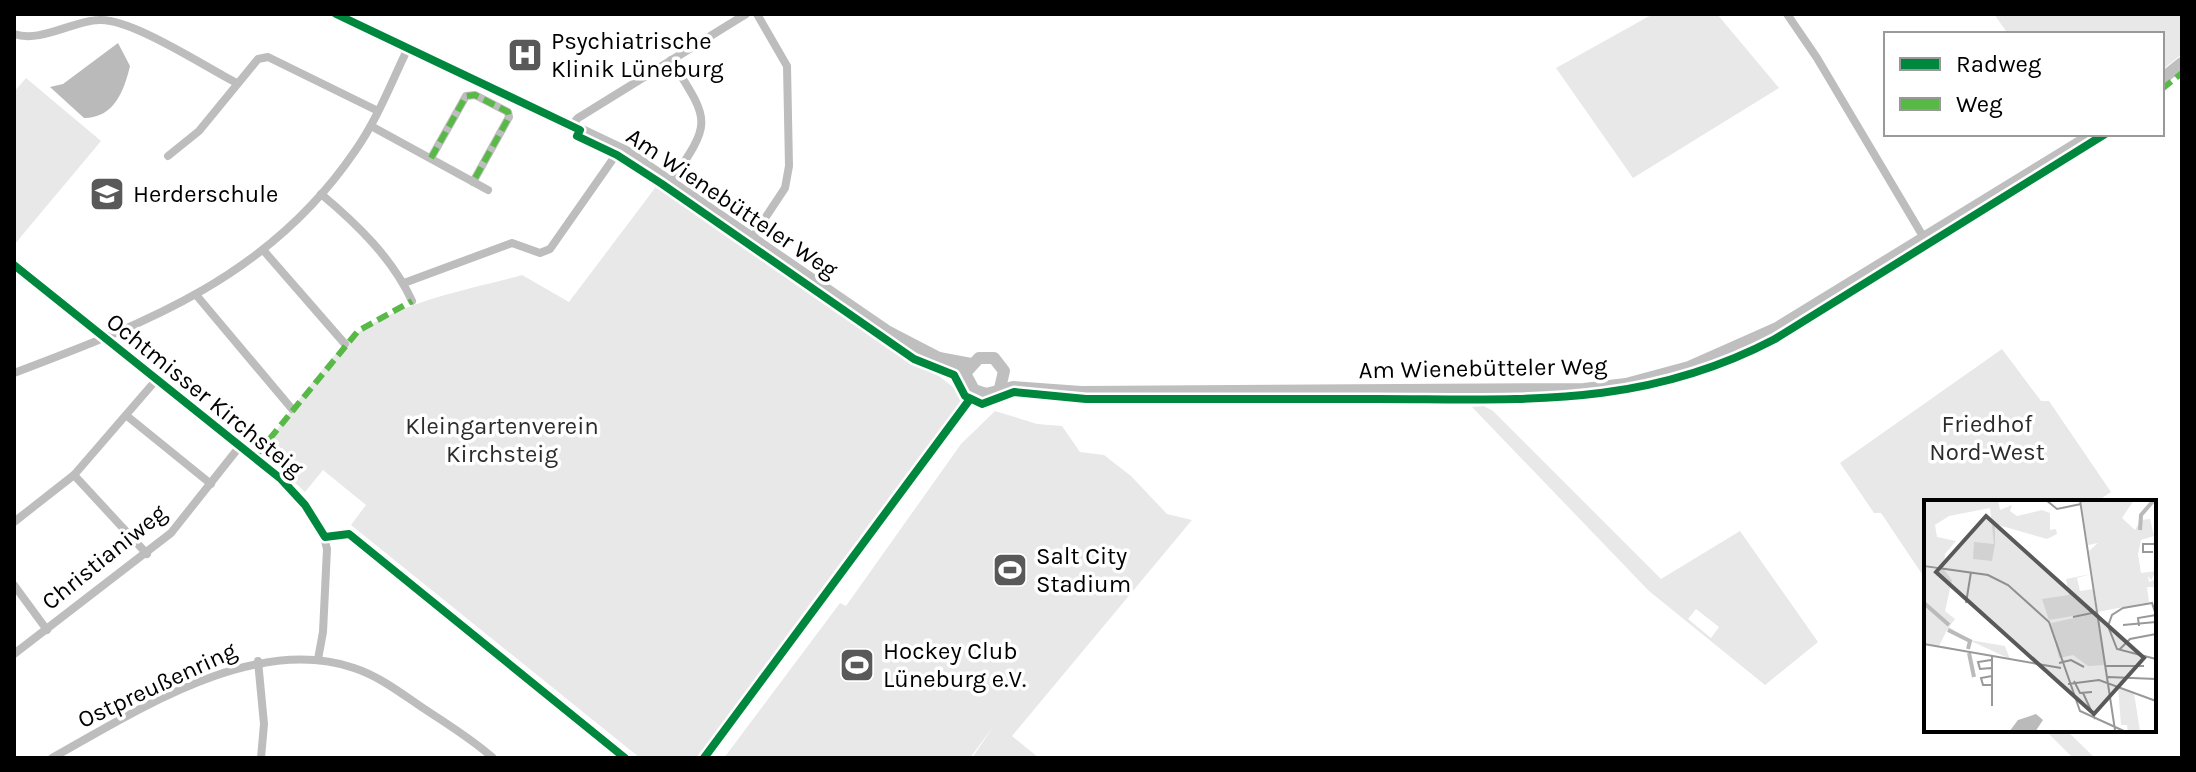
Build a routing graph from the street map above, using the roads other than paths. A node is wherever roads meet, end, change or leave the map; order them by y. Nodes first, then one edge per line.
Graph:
1 (336, 14) edge
2 (746, 14) edge
3 (757, 14) edge
4 (1787, 14) edge
5 (14, 34) edge
6 (408, 48) junction
7 (671, 60) junction
8 (2182, 63) edge
9 (2164, 77) edge
10 (235, 82) junction
11 (378, 111) junction
12 (371, 126) junction
13 (571, 126) junction
14 (2090, 136) edge
15 (620, 149) junction
16 (168, 156) dead end
17 (431, 158) junction
18 (473, 182) junction
19 (671, 182) junction
20 (488, 190) dead end
21 (321, 194) junction
22 (752, 238) junction
23 (1924, 238) junction
24 (264, 251) junction
25 (14, 265) edge
26 (404, 283) junction
27 (197, 296) junction
28 (412, 301) dead end
29 (85, 323) junction
30 (106, 339) junction
31 (345, 344) dead end
32 (83, 348) junction
33 (969, 370) junction
34 (14, 373) edge
35 (1005, 375) junction
36 (157, 379) junction
37 (1033, 387) junction
38 (1000, 388) junction
39 (292, 409) dead end
40 (127, 416) junction
41 (240, 446) junction
42 (74, 475) junction
43 (211, 484) junction
44 (14, 522) edge
45 (325, 537) junction
46 (147, 554) junction
47 (14, 585) edge
48 (47, 630) junction
49 (14, 654) edge
50 (318, 659) junction
51 (258, 661) junction
52 (54, 758) edge
53 (261, 758) edge
54 (493, 758) edge
55 (625, 758) edge

1 - 6 street, Am Wienebütteler Weg
2 - 7 street
3 - 22 street
4 - 23 street
5 - 10 street
6 - 11 street
6 - 13 street, Am Wienebütteler Weg
7 - 13 street
7 - 19 street
8 - 9 street
10 - 11 street
10 - 16 street
11 - 12 street
12 - 17 street
12 - 21 street
13 - 15 street, Am Wienebütteler Weg
14 - 23 street, Am Wienebütteler Weg
15 - 19 street, Am Wienebütteler Weg
15 - 26 street
17 - 18 street
17 - 18 street
18 - 20 street
19 - 22 street, Am Wienebütteler Weg
21 - 24 street
21 - 26 street
22 - 33 street, Am Wienebütteler Weg
23 - 37 street, Am Wienebütteler Weg
24 - 27 street
24 - 31 street
25 - 29 street, Ochtmisser Kirchsteig
26 - 28 street
27 - 30 street
27 - 39 street
29 - 30 street, Ochtmisser Kirchsteig
29 - 32 street
30 - 32 street
30 - 36 street, Ochtmisser Kirchsteig
32 - 34 street
33 - 35 street, Am Wienebütteler Weg
33 - 38 street, Am Wienebütteler Weg
35 - 37 street, Am Wienebütteler Weg
35 - 38 street
36 - 40 street
36 - 41 street, Ochtmisser Kirchsteig
37 - 38 street, Am Wienebütteler Weg
40 - 42 street
40 - 43 street
41 - 43 street, Christianiweg
41 - 45 street, Ochtmisser Kirchsteig
42 - 44 street
42 - 46 street
43 - 46 street, Christianiweg
45 - 50 street
45 - 55 street
46 - 48 street, Christianiweg
47 - 48 street
48 - 49 street, Christianiweg
50 - 51 street, Ostpreußenring
50 - 54 street, Ostpreußenring
51 - 52 street, Ostpreußenring
51 - 53 street

